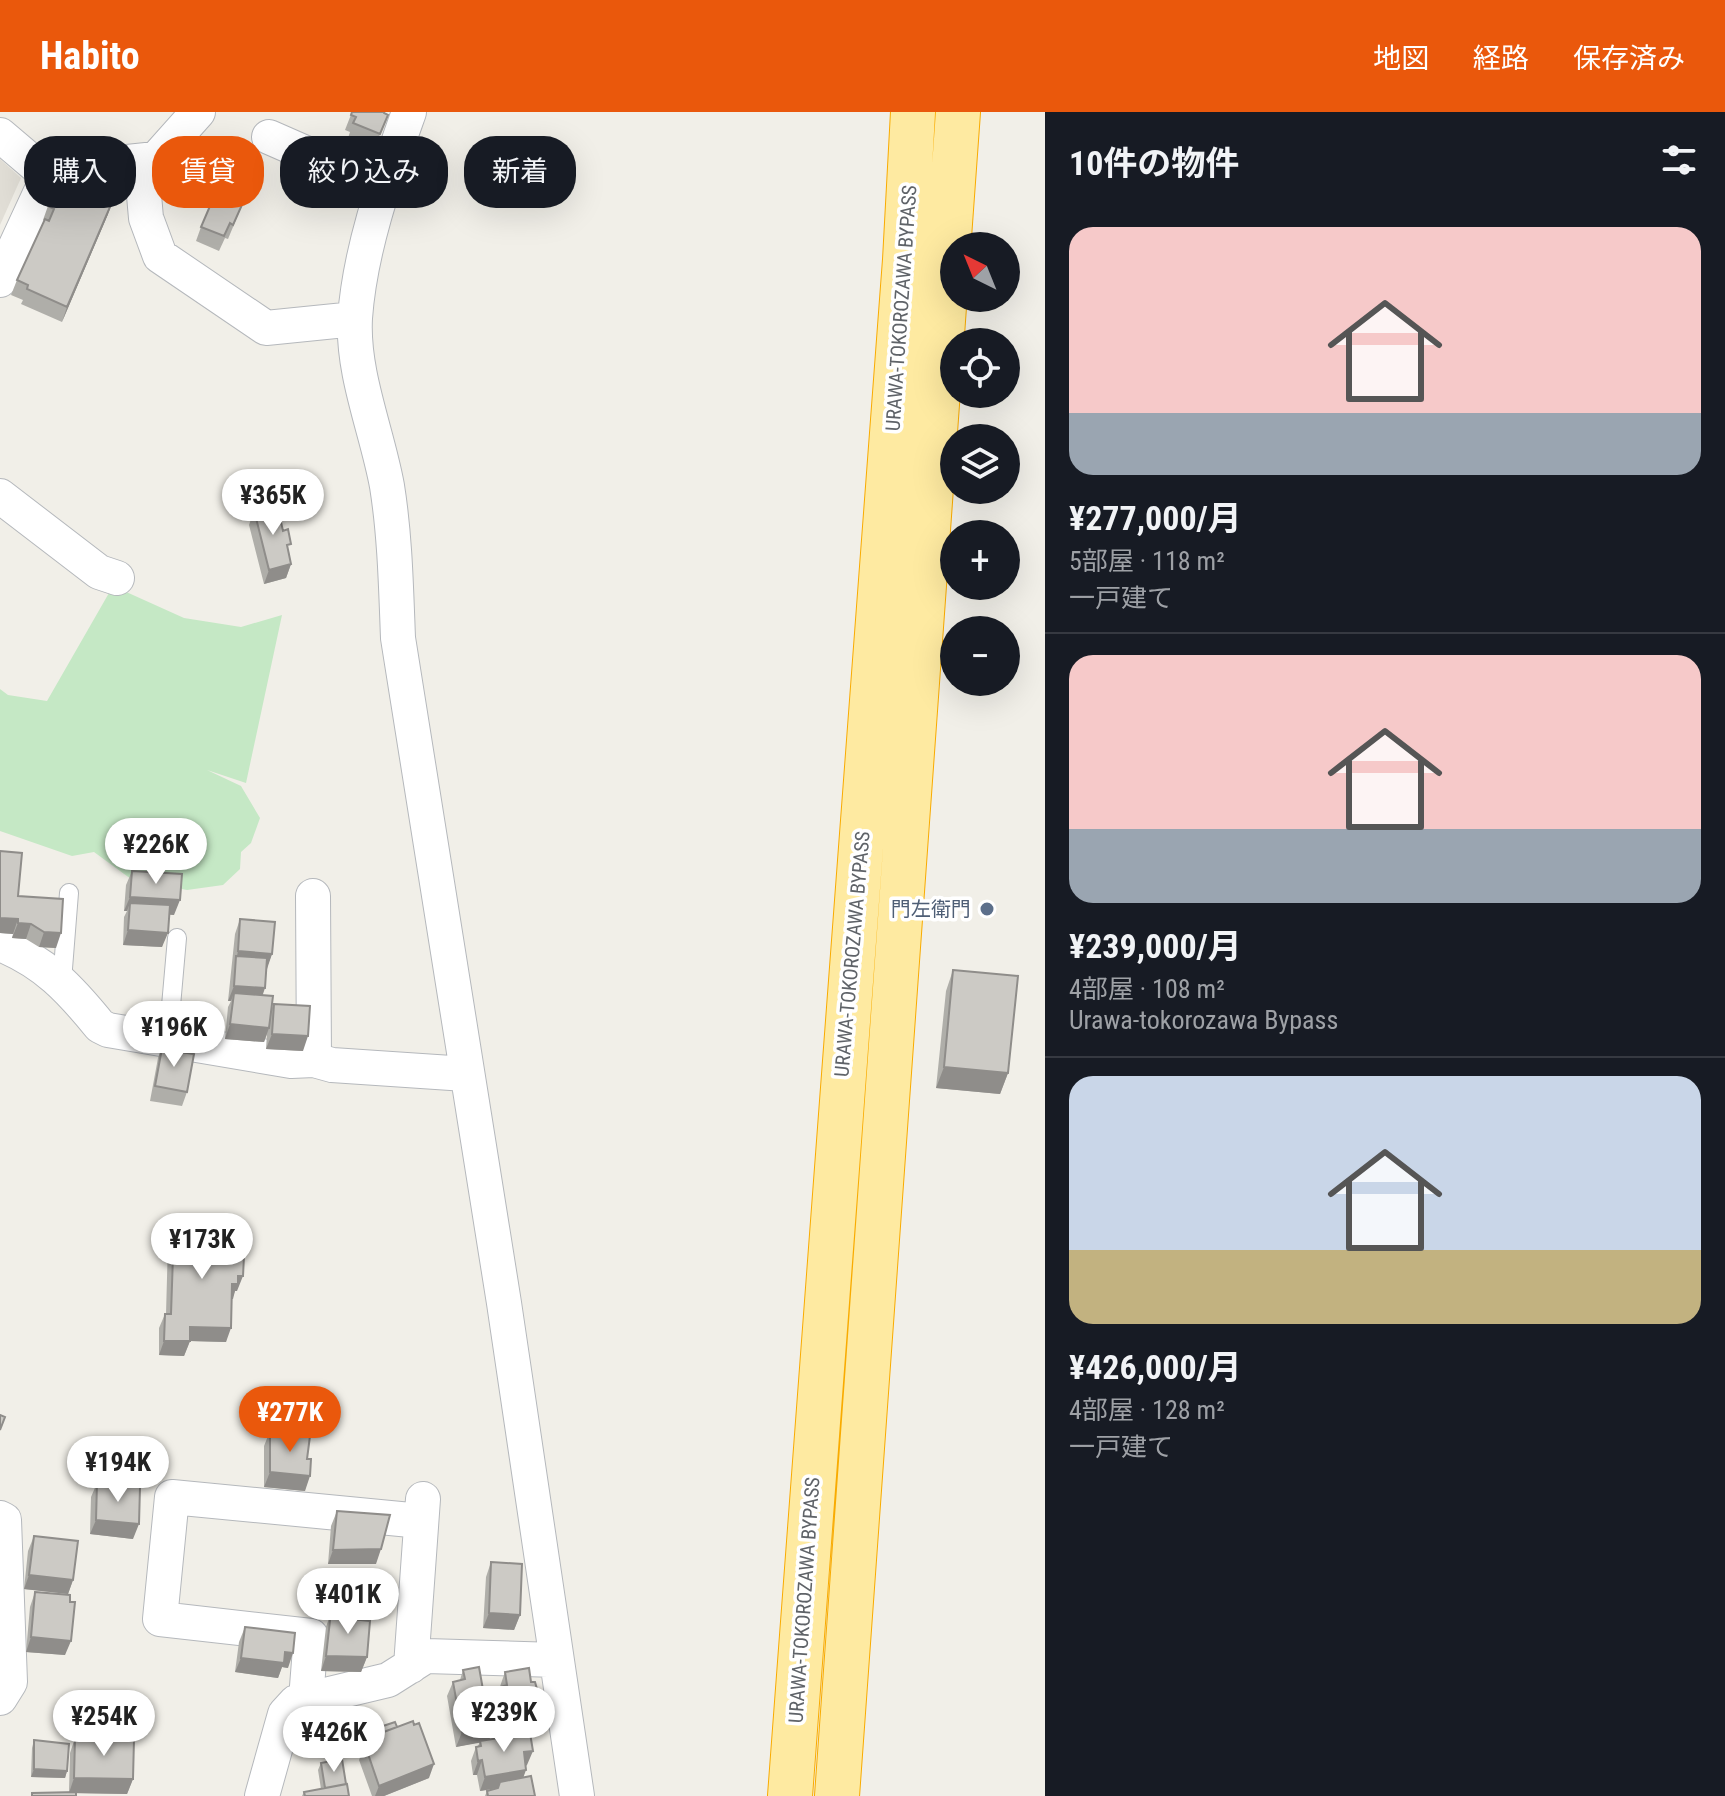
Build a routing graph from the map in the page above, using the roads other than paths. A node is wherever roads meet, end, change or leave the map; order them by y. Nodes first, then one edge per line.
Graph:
1 (198, 112) edge
2 (409, 112) edge
3 (913, 112) edge
4 (958, 112) edge
5 (0, 135) edge
6 (401, 136) edge
7 (269, 137) dead end
8 (280, 142) edge
9 (24, 155) edge
10 (141, 161) junction
11 (136, 162) edge
12 (31, 208) edge
13 (379, 208) edge
14 (0, 280) edge
15 (355, 319) junction
16 (0, 496) edge
17 (117, 578) dead end
18 (69, 893) dead end
19 (313, 896) dead end
20 (177, 938) dead end
21 (0, 944) edge
22 (62, 981) junction
23 (168, 1040) junction
24 (314, 1060) junction
25 (466, 1074) junction
26 (0, 1518) edge
27 (556, 1660) junction
28 (411, 1666) junction
29 (0, 1698) edge
30 (306, 1699) junction
31 (262, 1796) edge
32 (577, 1796) edge
33 (790, 1796) edge
34 (837, 1796) edge

1 - 10 street
2 - 6 street
3 - 33 highway, URAWA-TOKOROZAWA BYPASS
4 - 34 highway
5 - 9 street
7 - 8 street
10 - 11 street
10 - 15 street
12 - 14 street
13 - 15 street
15 - 25 street
16 - 17 street
18 - 22 lane
19 - 24 street
20 - 23 lane
21 - 22 street
22 - 23 street
23 - 24 street
24 - 25 street
25 - 27 street
26 - 29 street
27 - 28 street
27 - 32 street
28 - 30 street
28 - 30 street
30 - 31 street

